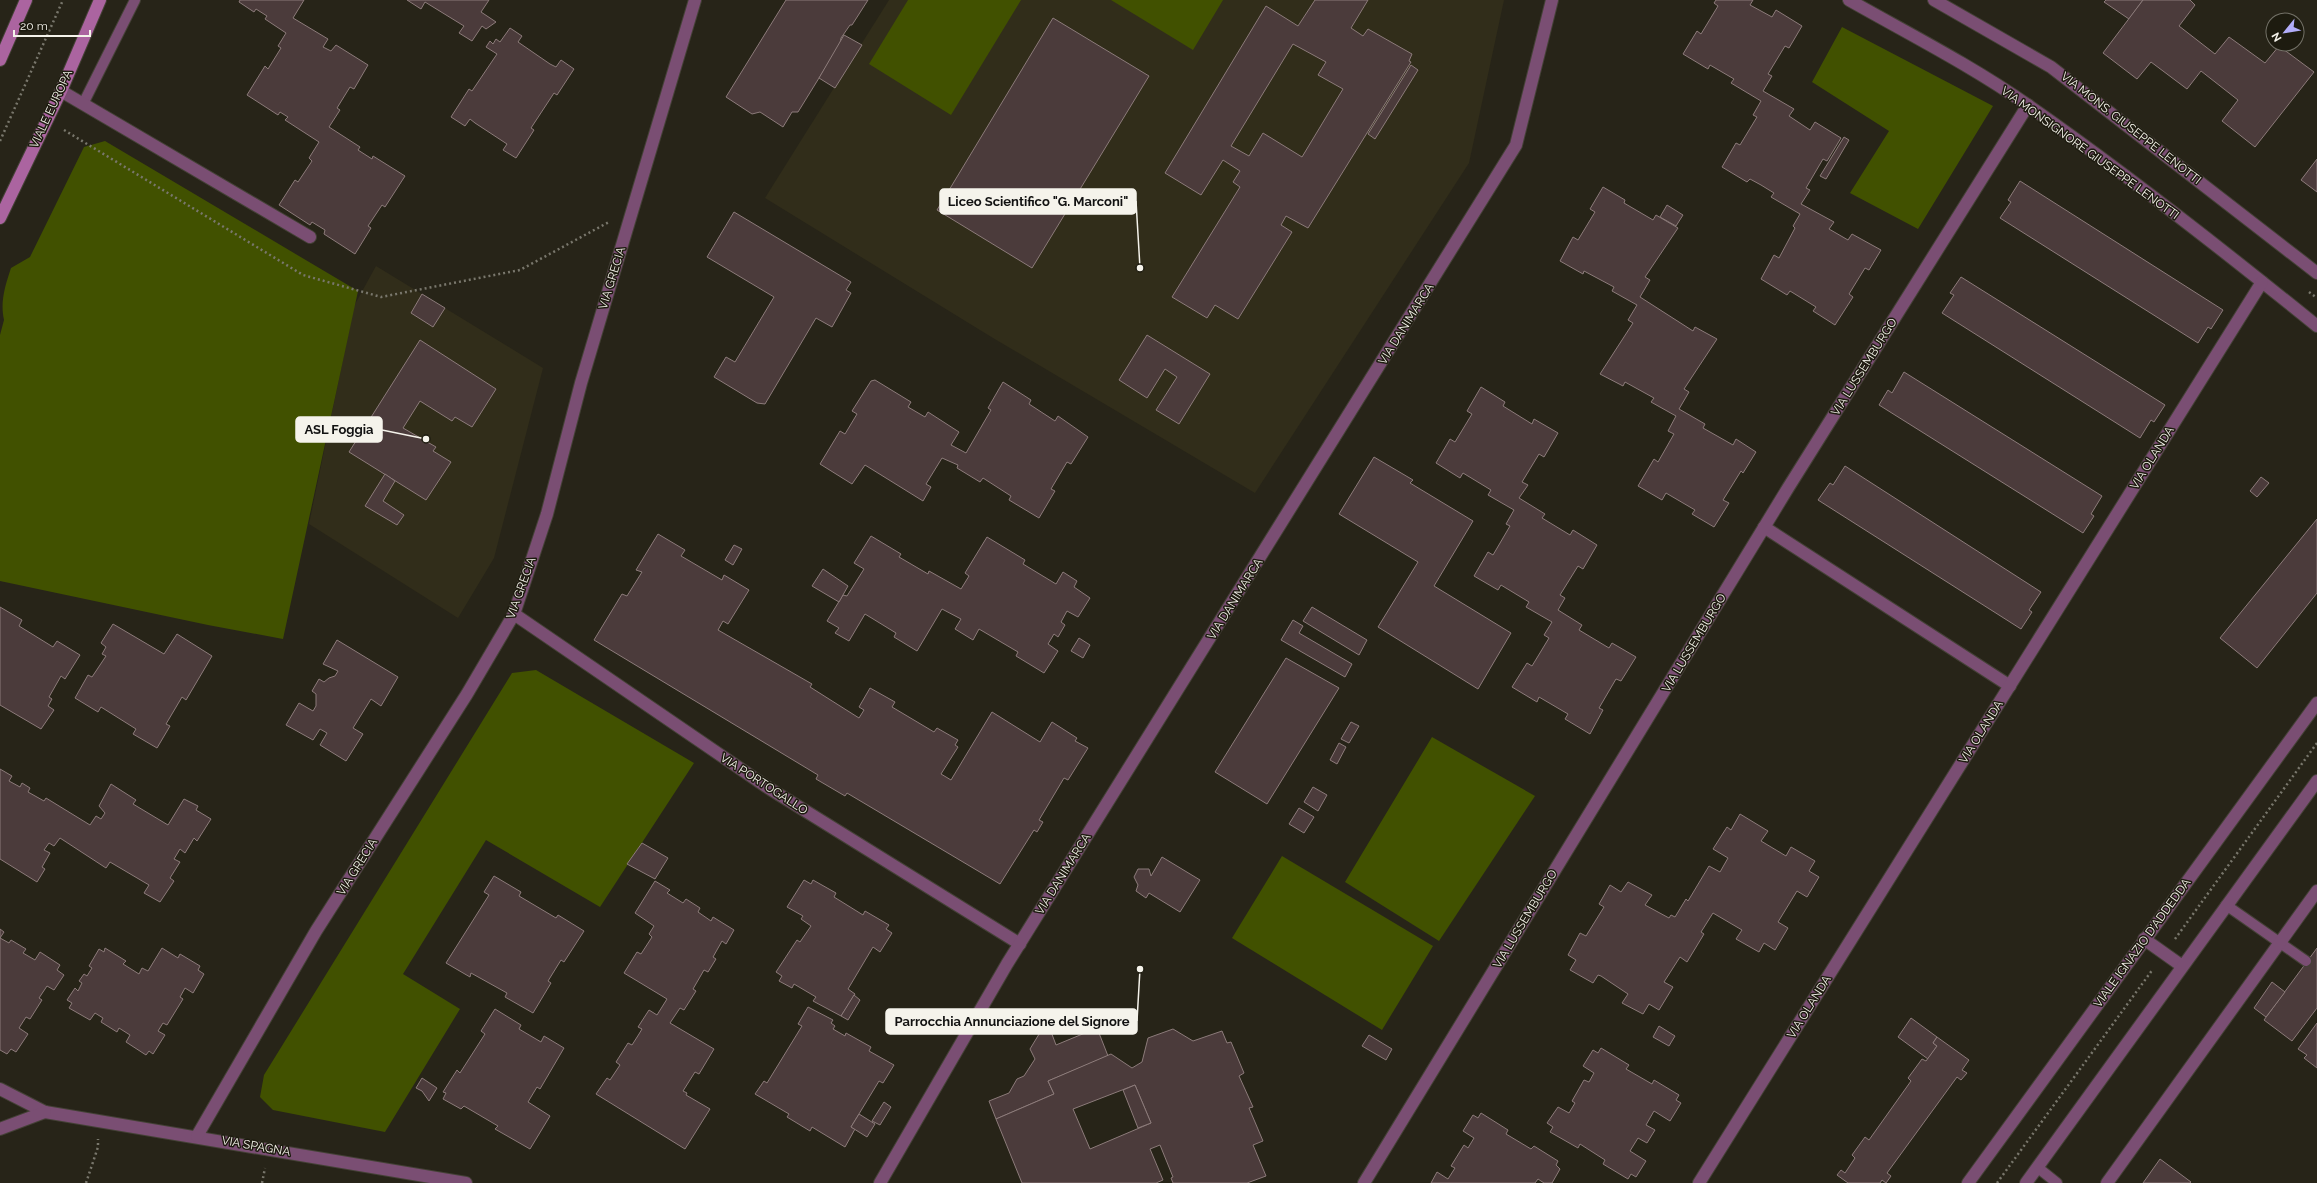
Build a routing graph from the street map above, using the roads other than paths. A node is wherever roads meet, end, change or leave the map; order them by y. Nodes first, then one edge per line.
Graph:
1 (26, 0) edge
2 (100, 0) edge
3 (135, 0) edge
4 (695, 0) edge
5 (1552, 0) edge
6 (1849, 0) edge
7 (1934, 0) edge
8 (0, 60) edge
9 (61, 91) junction
10 (83, 104) junction
11 (2028, 105) junction
12 (0, 218) edge
13 (310, 237) dead end
14 (2317, 273) edge
15 (2262, 282) junction
16 (2317, 326) edge
17 (1764, 527) junction
18 (514, 614) junction
19 (2010, 686) junction
20 (2317, 704) edge
21 (2317, 781) edge
22 (2317, 891) edge
23 (2226, 905) junction
24 (2144, 939) junction
25 (2280, 942) junction
26 (1020, 944) junction
27 (2306, 961) dead end
28 (2182, 966) junction
29 (0, 1089) edge
30 (45, 1112) junction
31 (0, 1129) edge
32 (197, 1136) junction
33 (2037, 1167) junction
34 (466, 1183) edge
35 (880, 1183) edge
36 (1364, 1183) edge
37 (1699, 1183) edge
38 (1968, 1183) edge
39 (2026, 1183) edge
40 (2057, 1183) edge
41 (2107, 1183) edge

1 - 8 street
2 - 9 street, VIALE EUROPA
3 - 10 lane
4 - 18 street, VIA GRECIA
5 - 26 street, VIA DANIMARCA
6 - 11 street, VIA MONSIGNORE GIUSEPPE LENOTTI
7 - 14 street, VIA MONS. GIUSEPPE LENOTTI
9 - 10 street
9 - 12 street, VIALE EUROPA
10 - 13 street
11 - 15 street, VIA MONSIGNORE GIUSEPPE LENOTTI
11 - 17 street, VIA LUSSEMBURGO
15 - 16 street, VIA MONSIGNORE GIUSEPPE LENOTTI
15 - 19 street, VIA OLANDA
17 - 19 street
17 - 36 street, VIA LUSSEMBURGO
18 - 26 street, VIA PORTOGALLO
18 - 32 street, VIA GRECIA
19 - 37 street, VIA OLANDA
20 - 24 street, VIALE IGNAZIO D'ADDEDDA
21 - 23 street
22 - 25 street
23 - 25 lane
23 - 28 street
24 - 28 street
24 - 38 street, VIALE IGNAZIO D'ADDEDDA
25 - 27 lane
25 - 41 street
26 - 35 street, VIA DANIMARCA
28 - 33 street
29 - 30 street, VIA SPAGNA
30 - 31 street, VIA SPAGNA
30 - 32 street, VIA SPAGNA
32 - 34 street, VIA SPAGNA
33 - 39 street
33 - 40 lane

